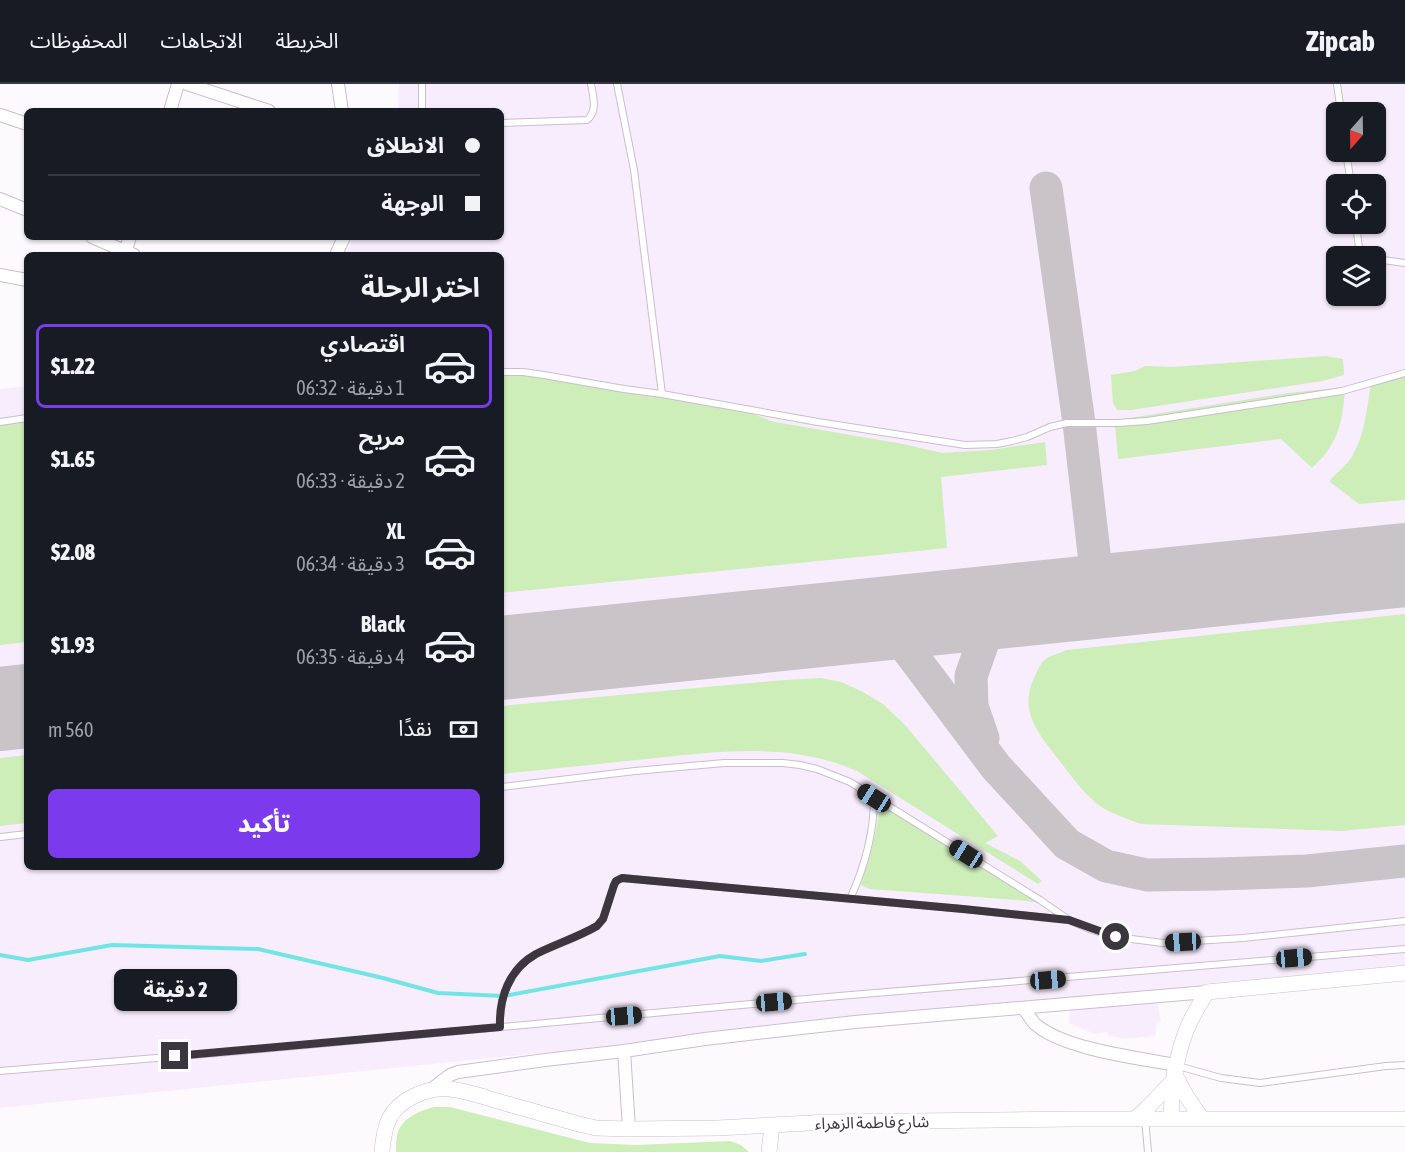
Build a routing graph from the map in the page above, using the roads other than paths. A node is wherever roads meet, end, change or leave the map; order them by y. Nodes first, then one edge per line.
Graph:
1 (178, 84) edge
2 (187, 84) edge
3 (338, 84) edge
4 (422, 84) edge
5 (591, 84) edge
6 (617, 84) edge
7 (1337, 84) edge
8 (1340, 102) edge
9 (171, 108) edge
10 (260, 108) edge
11 (342, 108) edge
12 (422, 108) edge
13 (0, 115) edge
14 (24, 123) edge
15 (504, 123) edge
16 (0, 199) edge
17 (24, 209) edge
18 (98, 240) edge
19 (124, 252) edge
20 (1386, 260) edge
21 (1405, 262) edge
22 (0, 275) edge
23 (24, 279) edge
24 (504, 372) edge
25 (1405, 373) edge
26 (662, 394) junction
27 (24, 418) edge
28 (0, 422) edge
29 (504, 787) edge
30 (874, 798) junction
31 (24, 834) edge
32 (0, 837) edge
33 (850, 898) junction
34 (1069, 920) junction
35 (1405, 921) edge
36 (1405, 948) edge
37 (1405, 973) edge
38 (1207, 992) junction
39 (1023, 1008) junction
40 (500, 1027) junction
41 (624, 1051) junction
42 (1405, 1065) edge
43 (0, 1071) edge
44 (1174, 1073) junction
45 (432, 1089) junction
46 (1171, 1118) junction
47 (1140, 1119) junction
48 (1202, 1119) junction
49 (1405, 1119) edge
50 (772, 1126) junction
51 (629, 1130) junction
52 (382, 1152) edge
53 (770, 1152) edge
54 (1148, 1152) edge

1 - 9 street
2 - 10 street
3 - 11 street
4 - 12 lane
5 - 15 lane
6 - 26 lane
7 - 8 lane
13 - 14 street
16 - 17 street
18 - 19 street
20 - 21 lane
22 - 23 street
24 - 26 lane
25 - 26 lane
27 - 28 lane
29 - 30 lane
30 - 33 lane
30 - 34 lane
31 - 32 lane
33 - 34 lane
33 - 40 lane
34 - 35 lane
36 - 40 lane
37 - 38 street
38 - 39 street
38 - 44 street
39 - 41 street
39 - 44 street
40 - 43 lane
41 - 45 street
41 - 51 street
42 - 44 lane
44 - 46 street
44 - 47 street
44 - 48 street
45 - 51 street, شارع فاطمة الزهراء
45 - 52 street, شارع فاطمة الزهراء
46 - 47 street, شارع فاطمة الزهراء
46 - 48 street, شارع فاطمة الزهراء
47 - 50 street, شارع فاطمة الزهراء
47 - 54 lane
48 - 49 street, شارع فاطمة الزهراء
50 - 51 street, شارع فاطمة الزهراء
50 - 53 street

